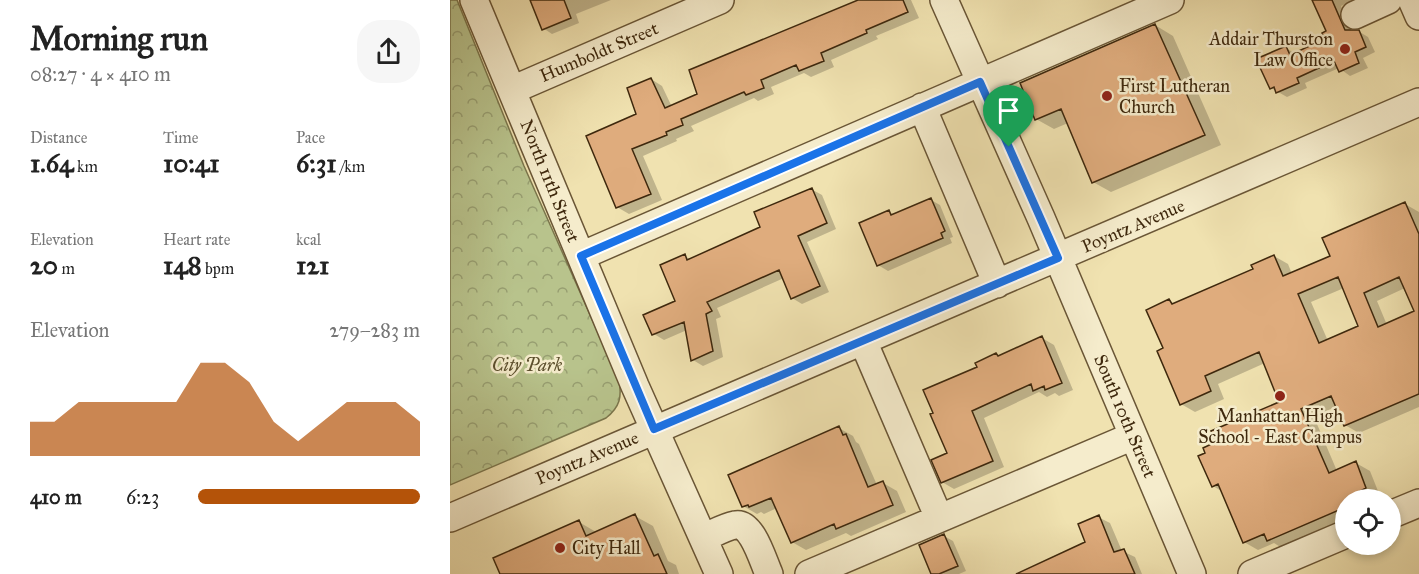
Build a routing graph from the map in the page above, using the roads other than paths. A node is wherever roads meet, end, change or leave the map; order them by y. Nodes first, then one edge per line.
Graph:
1 (474, 0) edge
2 (720, 0) edge
3 (944, 0) edge
4 (1170, 0) edge
5 (1388, 0) edge
6 (1412, 0) edge
7 (1355, 15) dead end
8 (1419, 16) edge
9 (980, 82) junction
10 (512, 90) junction
11 (1419, 102) edge
12 (922, 107) junction
13 (581, 256) junction
14 (1058, 258) junction
15 (997, 284) junction
16 (863, 341) junction
17 (654, 429) junction
18 (1133, 436) junction
19 (1419, 503) edge
20 (1401, 510) edge
21 (450, 518) edge
22 (939, 518) junction
23 (703, 538) junction
24 (1335, 539) edge
25 (718, 574) edge
26 (769, 574) edge
27 (809, 574) edge
28 (1192, 574) edge
29 (1251, 574) edge

1 - 10 street, North 11th Street
2 - 10 street, Humboldt Street
3 - 9 street, South 10th Street
4 - 9 street
5 - 7 street
6 - 8 street
9 - 12 street
9 - 14 street, South 10th Street
10 - 13 street, North 11th Street
11 - 14 street, Poyntz Avenue
12 - 13 street
12 - 15 street
13 - 17 street, North 11th Street
14 - 15 street, Poyntz Avenue
14 - 18 street, South 10th Street
15 - 16 street, Poyntz Avenue
16 - 17 street, Poyntz Avenue
16 - 22 street
17 - 21 street, Poyntz Avenue
17 - 23 street, North 11th Street
18 - 22 street
18 - 28 street, South 10th Street
19 - 20 street
22 - 27 street
23 - 25 street, North 11th Street
23 - 26 street
24 - 29 street

